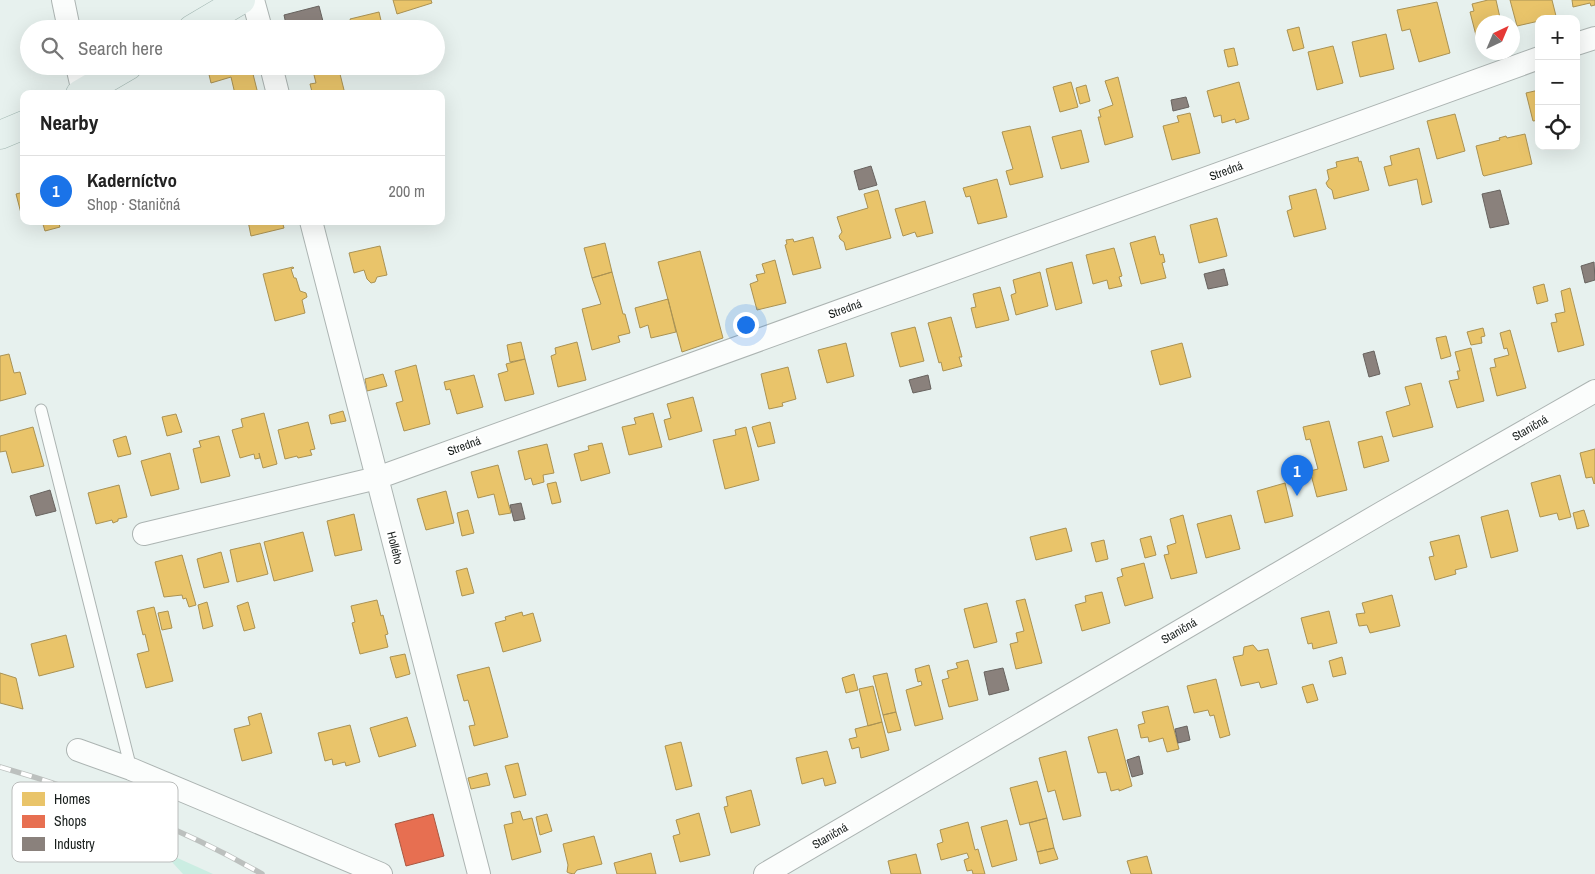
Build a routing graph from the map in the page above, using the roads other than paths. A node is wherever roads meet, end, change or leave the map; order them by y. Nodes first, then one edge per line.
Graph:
1 (63, 0) edge
2 (241, 0) edge
3 (254, 0) edge
4 (67, 20) edge
5 (207, 20) edge
6 (259, 20) edge
7 (1595, 38) edge
8 (1580, 43) edge
9 (1535, 59) edge
10 (104, 75) edge
11 (273, 75) edge
12 (80, 84) edge
13 (277, 90) edge
14 (20, 127) edge
15 (0, 136) edge
16 (312, 225) edge
17 (1595, 391) edge
18 (41, 410) dead end
19 (377, 478) junction
20 (144, 534) dead end
21 (78, 750) dead end
22 (131, 769) junction
23 (162, 782) edge
24 (178, 789) edge
25 (381, 874) edge
26 (479, 874) edge
27 (764, 874) edge

1 - 4 street
2 - 5 main road
3 - 6 street
7 - 8 street
9 - 19 street, Stredná
10 - 12 main road
11 - 13 street
14 - 15 main road
16 - 19 street, Hollého
17 - 27 street, Staničná
18 - 22 lane
19 - 20 street, Stredná
19 - 26 street, Hollého
21 - 22 street
22 - 23 street
24 - 25 street

